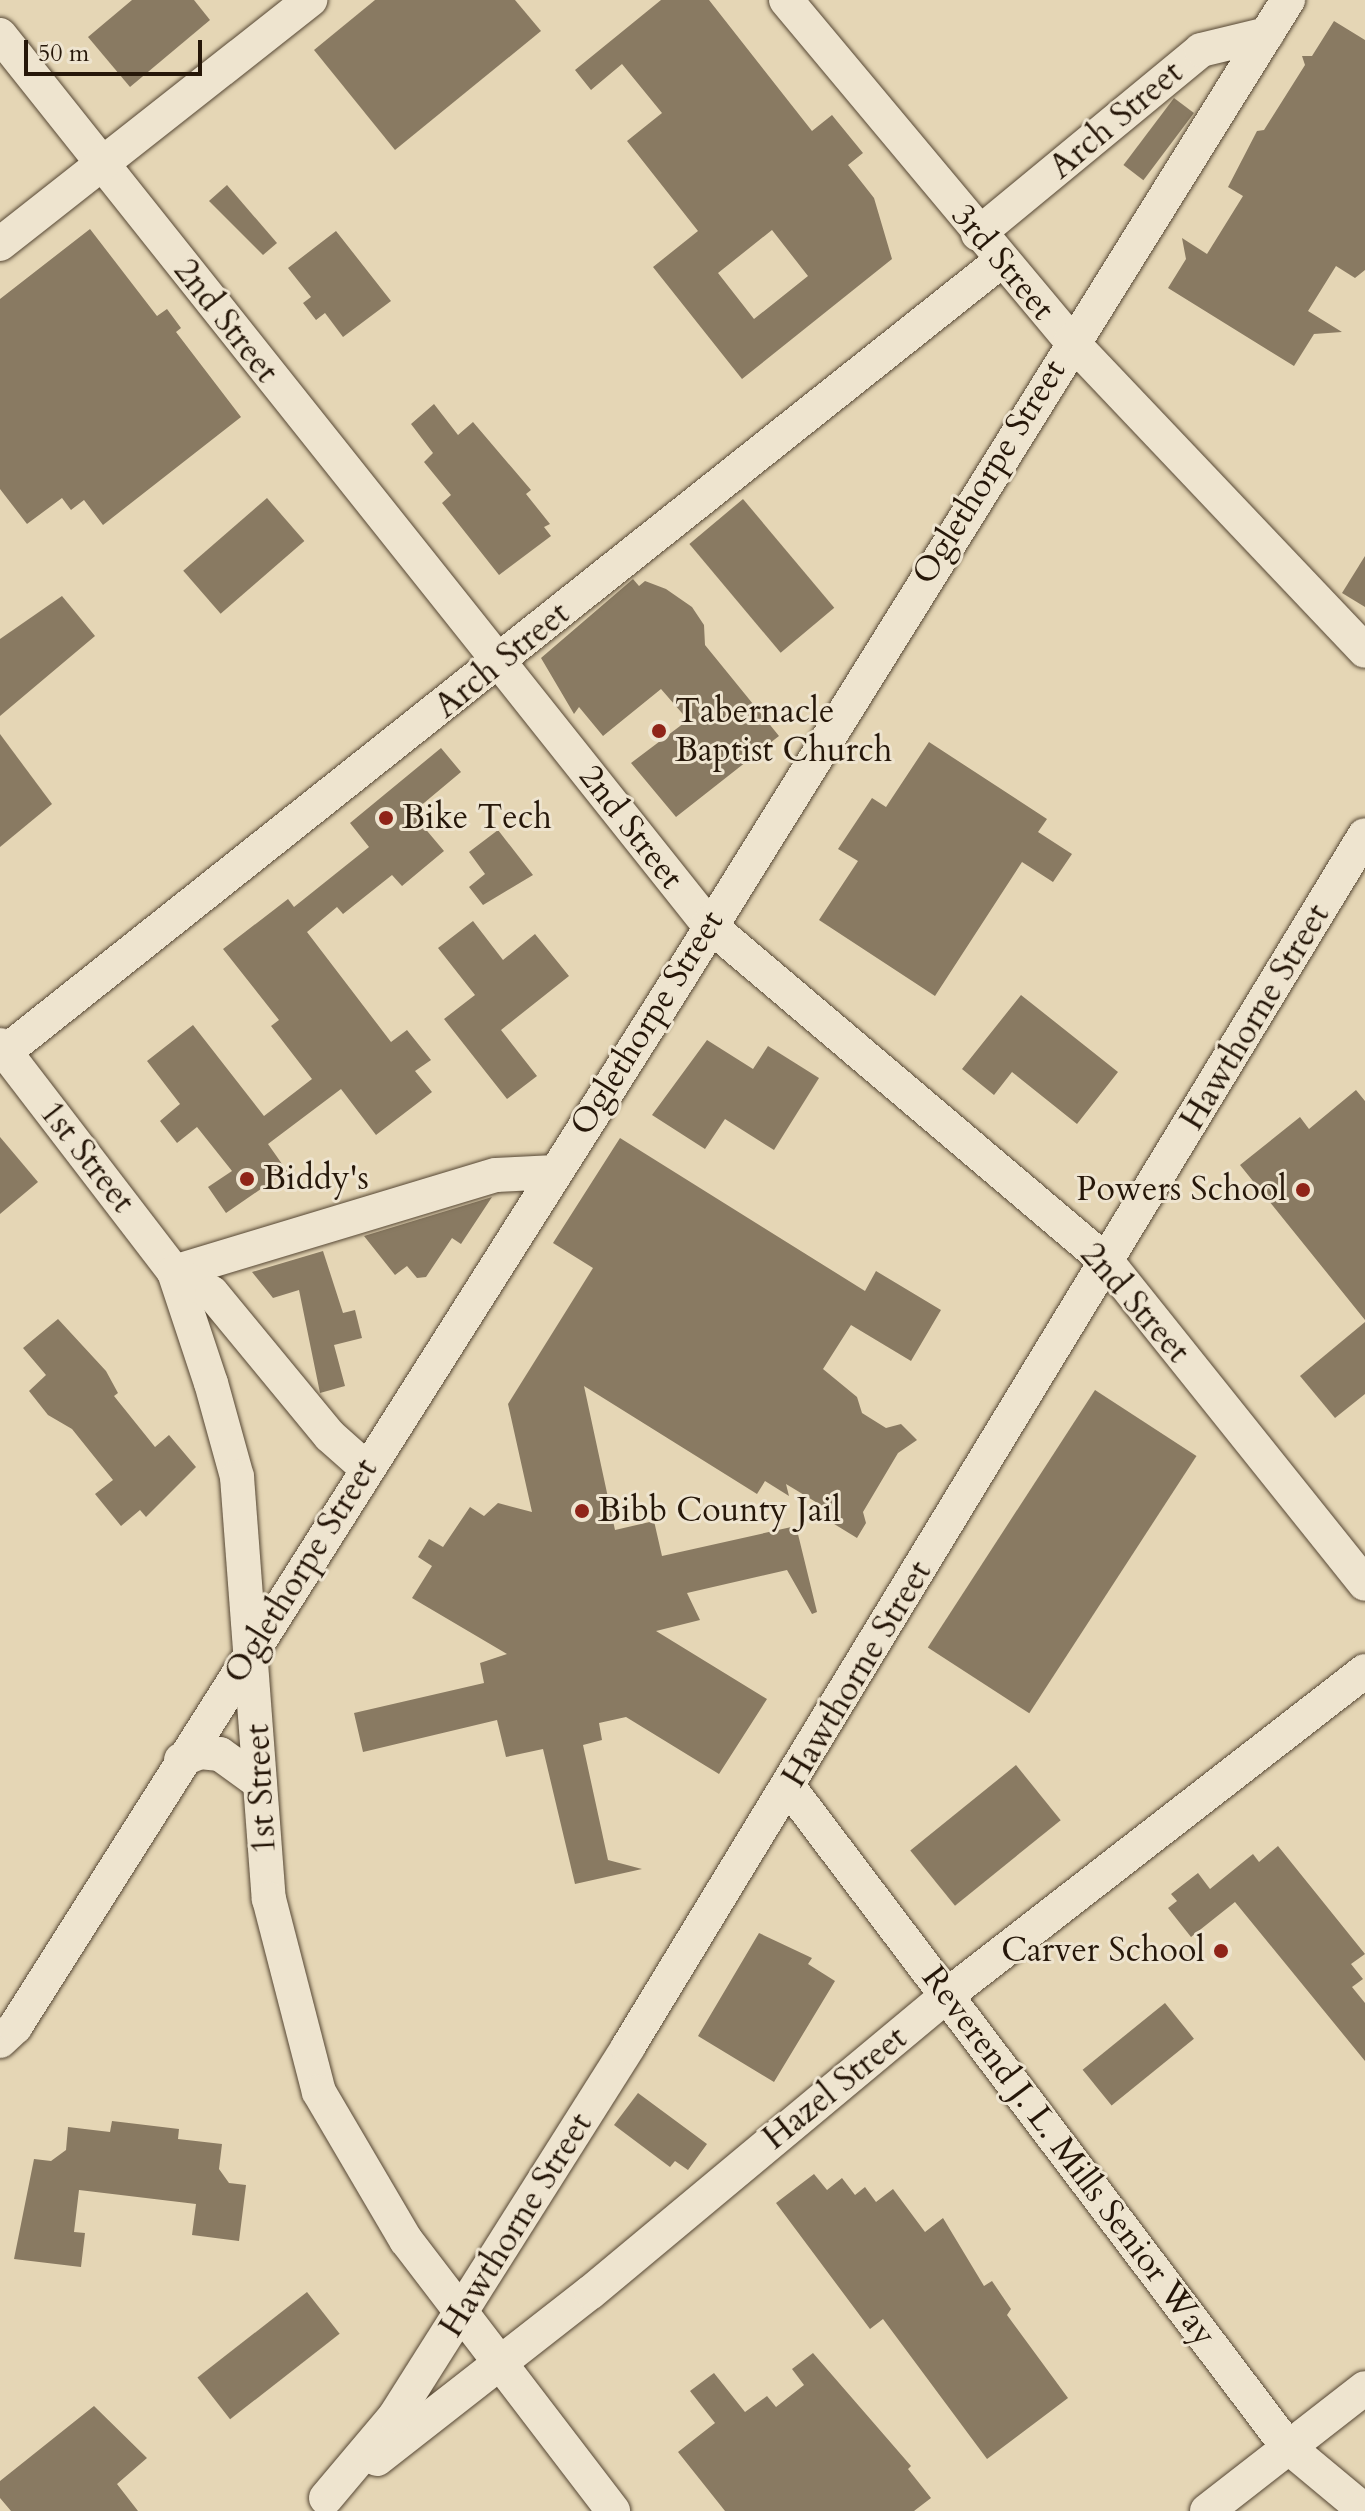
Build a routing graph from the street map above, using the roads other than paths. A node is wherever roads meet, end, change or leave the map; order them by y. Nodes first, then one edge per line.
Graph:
1 (310, 0) edge
2 (786, 0) edge
3 (1288, 0) edge
4 (1267, 34) junction
5 (0, 35) edge
6 (103, 164) junction
7 (978, 234) junction
8 (0, 244) edge
9 (1001, 261) junction
10 (1071, 341) junction
11 (1365, 651) edge
12 (495, 661) junction
13 (1365, 835) edge
14 (708, 924) junction
15 (2, 1051) edge
16 (555, 1172) junction
17 (1108, 1263) junction
18 (174, 1272) junction
19 (366, 1468) junction
20 (1365, 1584) edge
21 (254, 1645) junction
22 (1365, 1671) edge
23 (181, 1760) junction
24 (260, 1783) junction
25 (788, 1786) junction
26 (950, 1993) junction
27 (0, 2041) edge
28 (460, 2313) junction
29 (499, 2365) junction
30 (1365, 2388) edge
31 (1287, 2446) junction
32 (318, 2504) edge
33 (613, 2511) edge
34 (1207, 2511) edge
35 (1365, 2511) edge

1 - 6 street
2 - 7 street, 3rd Street
3 - 4 street, Oglethorpe Street
4 - 7 street, Arch Street
4 - 10 street, Oglethorpe Street
5 - 6 street, 2nd Street
6 - 8 street
6 - 12 street, 2nd Street
7 - 9 street, 3rd Street
9 - 10 street, 3rd Street
9 - 12 street, Arch Street
10 - 11 street, 3rd Street
10 - 14 street, Oglethorpe Street
12 - 14 street, 2nd Street
12 - 15 street, Arch Street
13 - 17 street, Hawthorne Street
14 - 16 street, Oglethorpe Street
14 - 17 street, 2nd Street
15 - 18 street, 1st Street
16 - 18 street
16 - 19 street, Oglethorpe Street
17 - 20 street, 2nd Street
17 - 25 street, Hawthorne Street
18 - 19 street
18 - 21 street, 1st Street
19 - 21 street, Oglethorpe Street
21 - 23 street, Oglethorpe Street
21 - 24 street, 1st Street
22 - 26 street, Hazel Street
23 - 24 street
23 - 27 street, Oglethorpe Street
24 - 28 street, 1st Street
25 - 26 street, Reverend J. L. Mills Senior Way
25 - 28 street, Hawthorne Street
26 - 29 street, Hazel Street
26 - 31 street, Reverend J. L. Mills Senior Way
28 - 29 street, 1st Street
28 - 32 street, Hawthorne Street
29 - 32 street, Hazel Street
29 - 33 street, 1st Street
30 - 31 street
31 - 34 street
31 - 35 street, Reverend J. L. Mills Senior Way

